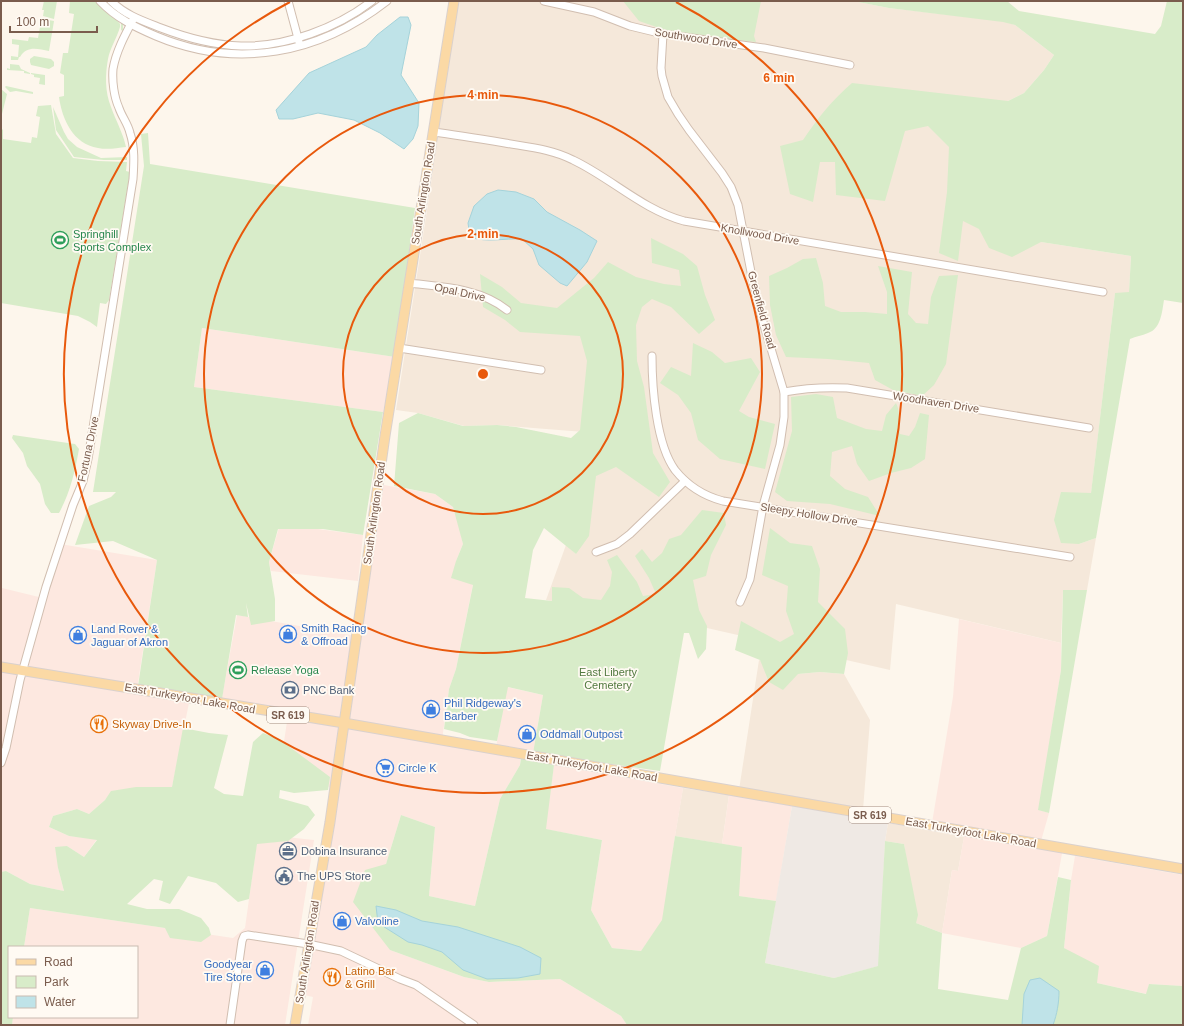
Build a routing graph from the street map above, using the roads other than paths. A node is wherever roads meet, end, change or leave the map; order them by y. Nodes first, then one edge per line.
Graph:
1 (100, 1) edge
2 (111, 1) edge
3 (288, 1) edge
4 (372, 1) edge
5 (387, 1) edge
6 (454, 1) edge
7 (544, 1) edge
8 (134, 18) junction
9 (130, 25) junction
10 (664, 34) junction
11 (297, 38) junction
12 (300, 46) junction
13 (850, 65) dead end
14 (433, 132) junction
15 (743, 232) junction
16 (409, 283) junction
17 (1103, 292) dead end
18 (507, 310) dead end
19 (399, 348) junction
20 (652, 356) dead end
21 (541, 370) dead end
22 (784, 392) junction
23 (1089, 428) dead end
24 (685, 481) junction
25 (763, 506) junction
26 (596, 552) dead end
27 (1070, 556) dead end
28 (740, 602) dead end
29 (1, 666) edge
30 (22, 670) junction
31 (344, 723) junction
32 (1, 763) edge
33 (1183, 869) edge
34 (308, 944) junction
35 (230, 1025) edge
36 (295, 1025) edge
37 (474, 1025) edge

1 - 9 street
2 - 8 street
3 - 11 street
4 - 11 street
5 - 12 street
6 - 14 main road, South Arlington Road
7 - 10 street, Southwood Drive
8 - 9 street, Fortuna Drive
8 - 11 street
9 - 12 street
9 - 30 street, Fortuna Drive
10 - 13 street, Southwood Drive
10 - 15 street, Greenfield Road
11 - 12 street
14 - 15 street, Knollwood Drive
14 - 16 main road, South Arlington Road
15 - 17 street, Knollwood Drive
15 - 22 street, Greenfield Road
16 - 18 street, Opal Drive
16 - 19 main road, South Arlington Road
19 - 21 street
19 - 31 main road, South Arlington Road
20 - 24 street, Sleepy Hollow Drive
22 - 23 street, Woodhaven Drive
22 - 25 street, Greenfield Road
24 - 25 street, Sleepy Hollow Drive
24 - 26 street
25 - 27 street, Sleepy Hollow Drive
25 - 28 street, Greenfield Road
29 - 30 main road, East Turkeyfoot Lake Road / SR 619
30 - 31 main road, East Turkeyfoot Lake Road / SR 619
30 - 32 street, Fortuna Drive
31 - 33 main road, East Turkeyfoot Lake Road / SR 619
31 - 34 main road, South Arlington Road
34 - 35 street
34 - 36 main road, South Arlington Road
34 - 37 street

